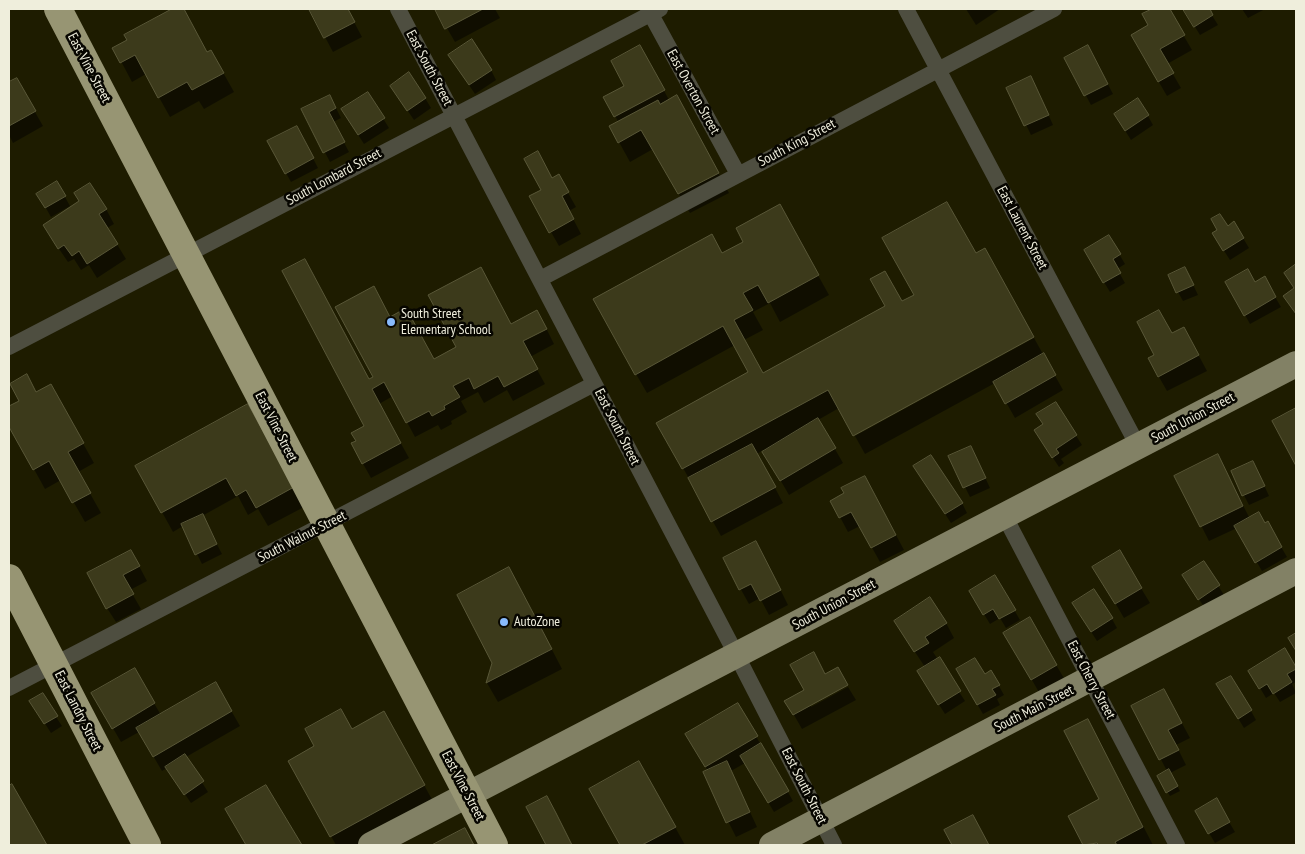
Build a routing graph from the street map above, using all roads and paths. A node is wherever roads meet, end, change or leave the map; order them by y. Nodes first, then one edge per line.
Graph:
1 (58, 9) edge
2 (398, 9) edge
3 (906, 9) edge
4 (1054, 9) edge
5 (653, 10) edge
6 (937, 70) junction
7 (453, 114) junction
8 (738, 174) junction
9 (187, 254) junction
10 (540, 279) junction
11 (9, 347) edge
12 (1296, 364) edge
13 (594, 384) junction
14 (1138, 446) junction
15 (1004, 515) junction
16 (326, 524) junction
17 (1296, 571) edge
18 (9, 578) edge
19 (738, 656) junction
20 (54, 665) junction
21 (1090, 680) junction
22 (9, 688) edge
23 (467, 795) junction
24 (821, 820) junction
25 (147, 845) edge
26 (371, 845) edge
27 (494, 845) edge
28 (772, 845) edge
29 (834, 845) edge
30 (1177, 845) edge

1 - 9 highway, East Vine Street
2 - 7 street, East South Street
3 - 6 street, East Laurent Street
4 - 6 street, South King Street
5 - 7 street, South Lombard Street
5 - 8 street, East Overton Street
6 - 8 street, South King Street
6 - 14 street, East Laurent Street
7 - 9 street, South Lombard Street
7 - 10 street, East South Street
8 - 10 street, South King Street
9 - 11 street, South Lombard Street
9 - 16 highway, East Vine Street
10 - 13 street, East South Street
12 - 14 main road, South Union Street
13 - 16 street, South Walnut Street
13 - 19 street, East South Street
14 - 15 main road, South Union Street
15 - 19 main road, South Union Street
15 - 21 street, East Cherry Street
16 - 20 street, South Walnut Street
16 - 23 highway, East Vine Street
17 - 21 main road, South Main Street
18 - 20 highway, East Landry Street
19 - 23 main road, South Union Street
19 - 24 street, East South Street
20 - 22 street, South Walnut Street
20 - 25 highway, East Landry Street
21 - 24 main road, South Main Street
21 - 30 street, East Cherry Street
23 - 26 main road, South Union Street
23 - 27 highway, East Vine Street
24 - 28 main road, South Main Street
24 - 29 street, East South Street

